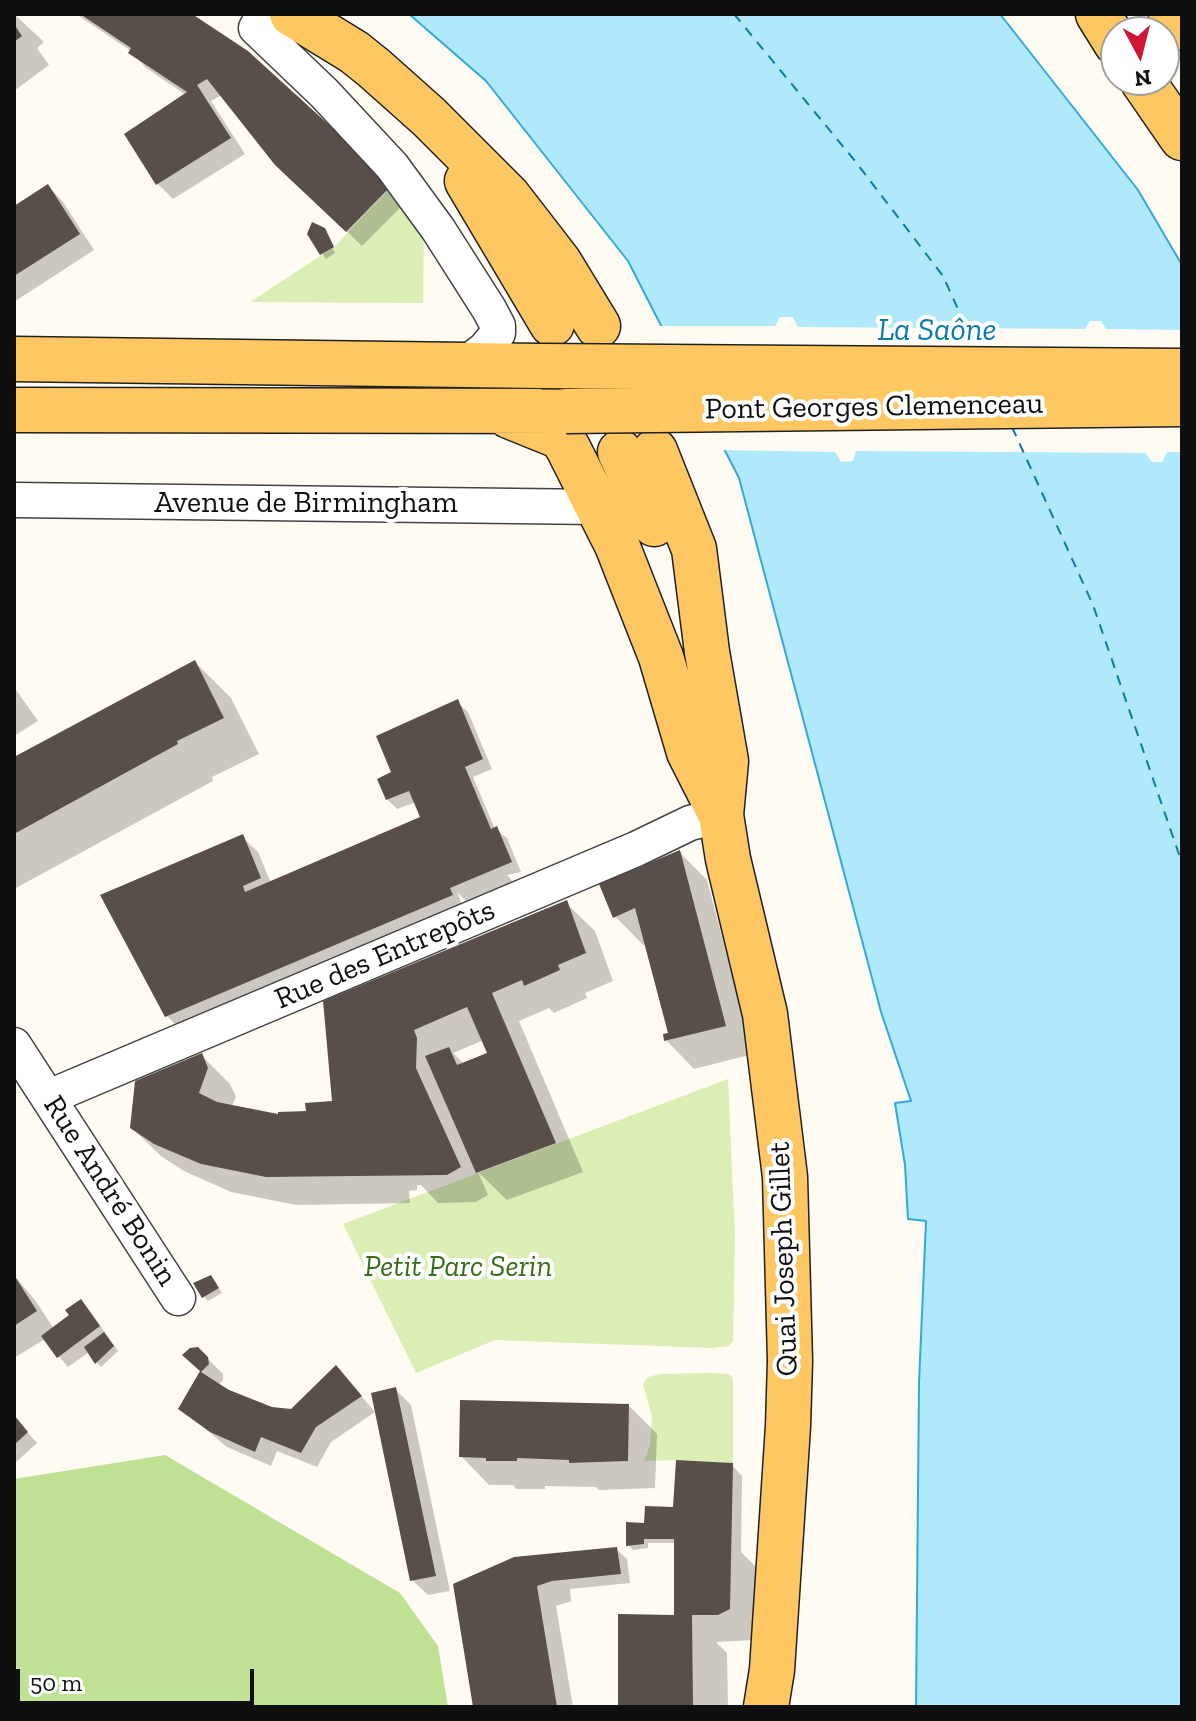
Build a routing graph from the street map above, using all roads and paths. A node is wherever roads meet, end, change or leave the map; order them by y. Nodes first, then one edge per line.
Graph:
1 (265, 14) edge
2 (292, 14) edge
3 (1171, 14) edge
4 (1182, 28) edge
5 (1153, 96) edge
6 (429, 117) junction
7 (1182, 138) edge
8 (552, 324) dead end
9 (598, 326) dead end
10 (14, 359) edge
11 (464, 365) junction
12 (1182, 371) edge
13 (1182, 404) edge
14 (14, 410) edge
15 (496, 411) junction
16 (638, 452) dead end
17 (14, 500) edge
18 (598, 507) junction
19 (721, 815) junction
20 (14, 1045) edge
21 (49, 1097) junction
22 (178, 1298) dead end
23 (766, 1707) edge

1 - 11 street
2 - 6 main road
3 - 4 main road
5 - 7 main road
6 - 8 main road
6 - 9 main road
10 - 11 main road
11 - 12 main road, Pont Georges Clemenceau, bridge
13 - 15 main road, Pont Georges Clemenceau, bridge
14 - 15 main road
15 - 18 main road, Quai Joseph Gillet
16 - 19 main road, Quai Joseph Gillet
17 - 18 street, Avenue de Birmingham
18 - 19 main road, Quai Joseph Gillet
19 - 21 street, Rue des Entrepôts
19 - 23 main road, Quai Joseph Gillet
20 - 21 street, Rue André Bonin
21 - 22 street, Rue André Bonin

